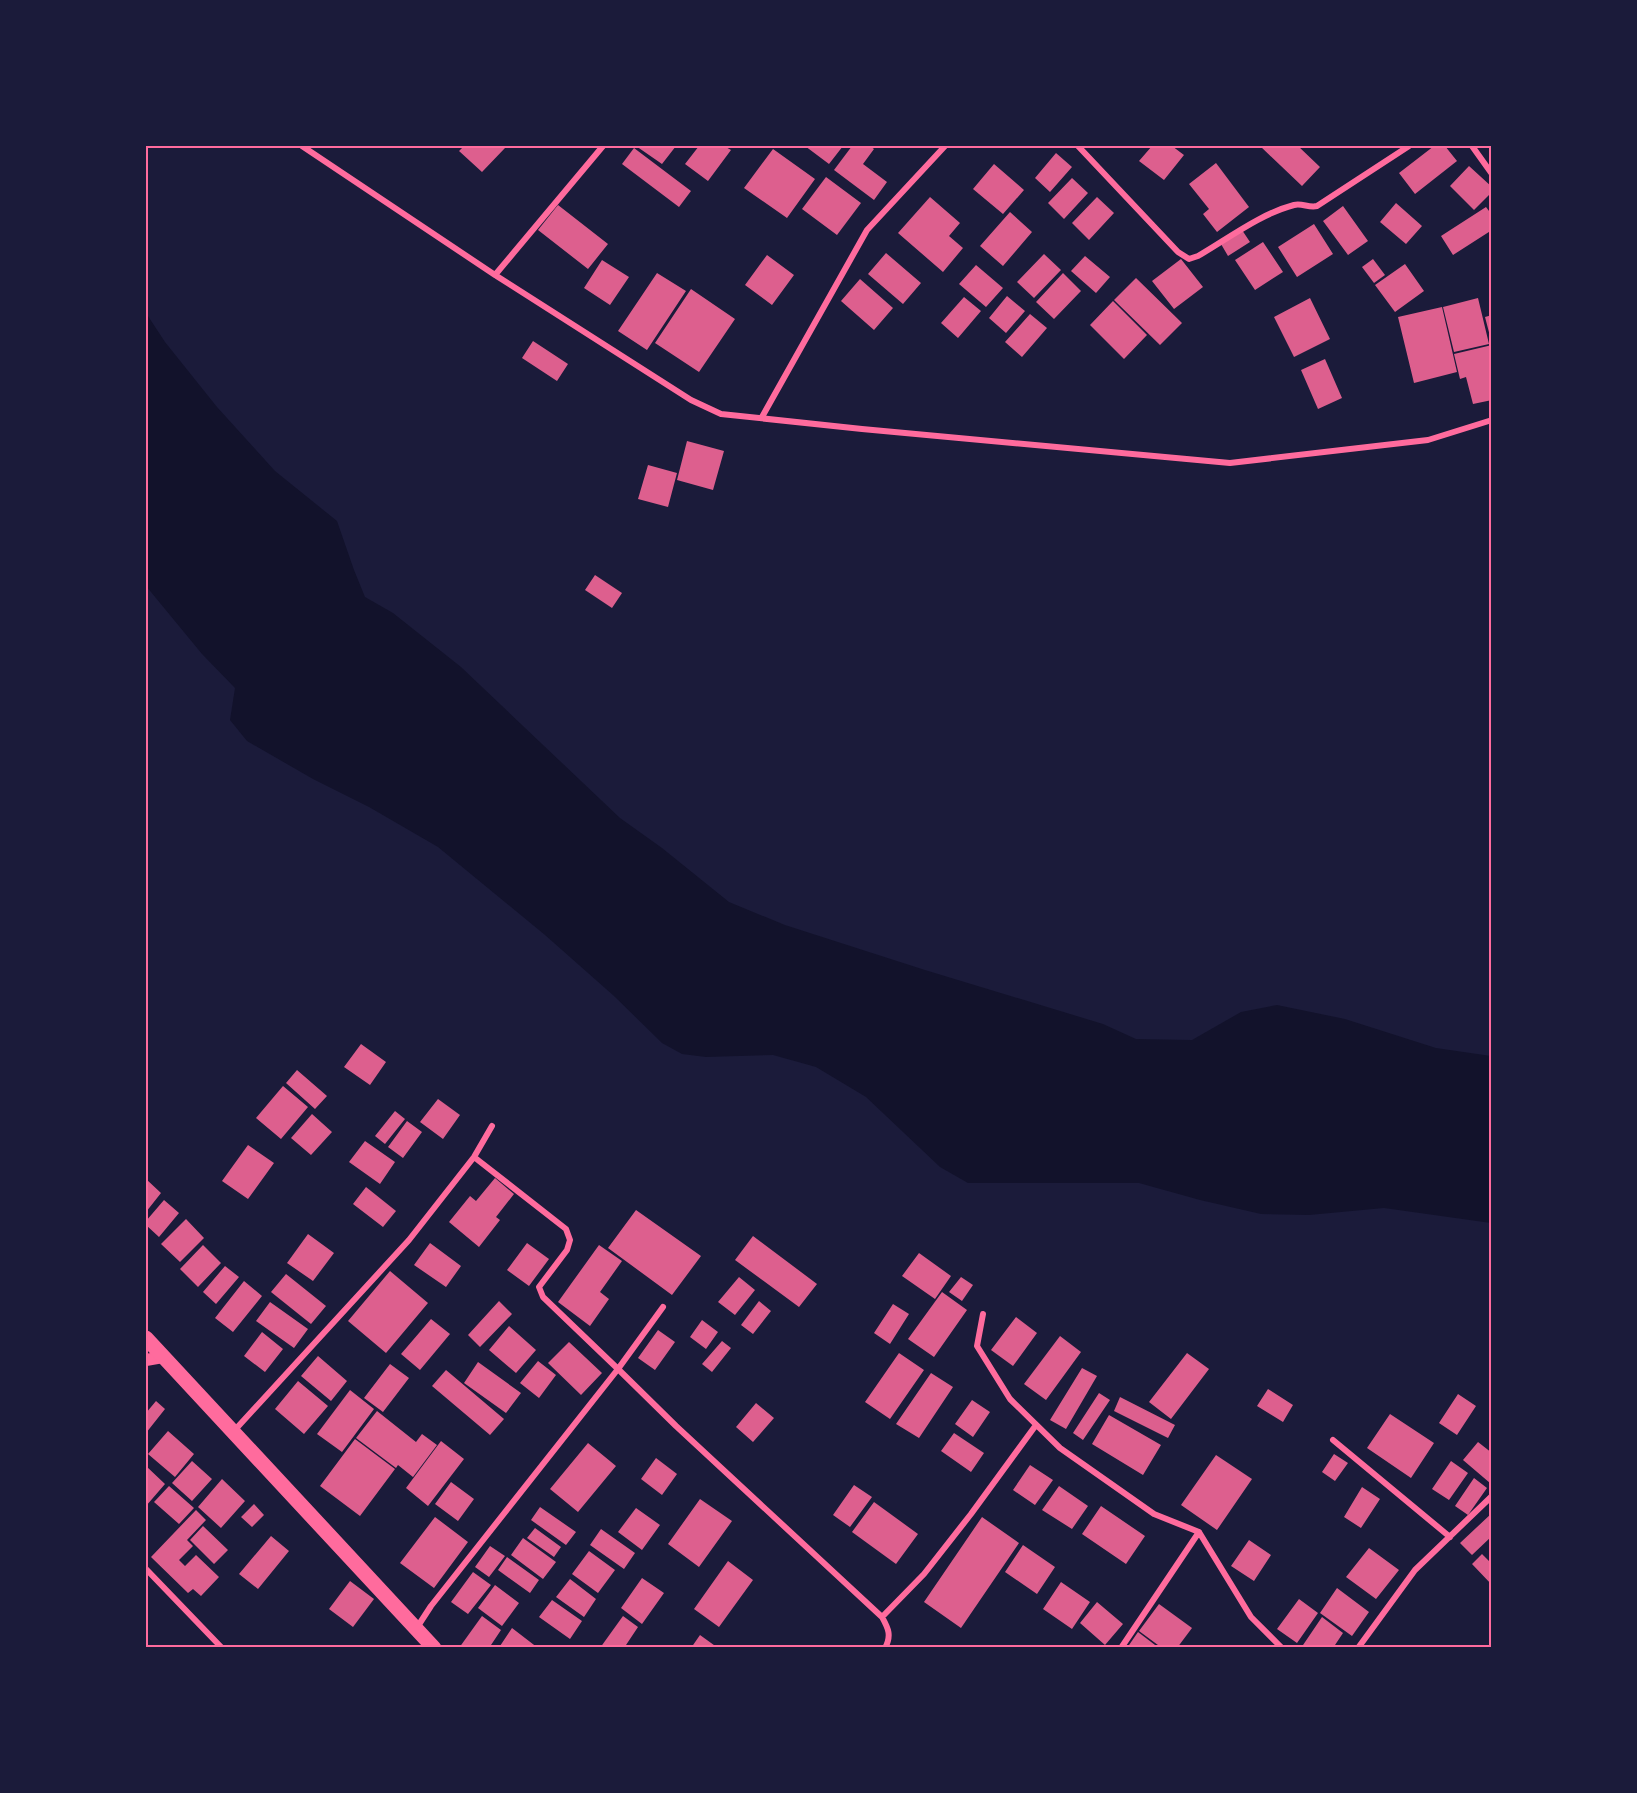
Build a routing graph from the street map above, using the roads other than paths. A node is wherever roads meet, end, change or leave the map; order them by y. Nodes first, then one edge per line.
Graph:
1 (302, 146) edge
2 (603, 146) edge
3 (945, 146) edge
4 (1078, 146) edge
5 (1409, 146) edge
6 (1472, 146) edge
7 (1491, 174) edge
8 (495, 275) junction
9 (762, 417) junction
10 (1491, 420) edge
11 (492, 1126) dead end
12 (474, 1157) junction
13 (663, 1307) dead end
14 (983, 1314) dead end
15 (146, 1338) edge
16 (163, 1357) junction
17 (146, 1360) edge
18 (618, 1369) junction
19 (1036, 1425) junction
20 (232, 1433) junction
21 (1333, 1440) dead end
22 (1491, 1496) edge
23 (1199, 1532) junction
24 (1450, 1537) junction
25 (146, 1569) edge
26 (882, 1617) junction
27 (416, 1629) junction
28 (222, 1647) edge
29 (434, 1647) edge
30 (885, 1647) edge
31 (1121, 1647) edge
32 (1282, 1647) edge
33 (1358, 1647) edge

1 - 8 street
2 - 8 street
3 - 9 street
4 - 5 street
6 - 7 street
8 - 9 street
9 - 10 street
11 - 12 street
12 - 18 street
12 - 20 street
13 - 18 street
14 - 19 street
15 - 16 main road
16 - 17 main road
16 - 20 main road
18 - 26 street
18 - 27 street
19 - 23 street
19 - 26 street
20 - 27 main road
21 - 24 street
22 - 24 street
23 - 31 street
23 - 32 street
24 - 33 street
25 - 28 street
26 - 30 street
27 - 29 main road

